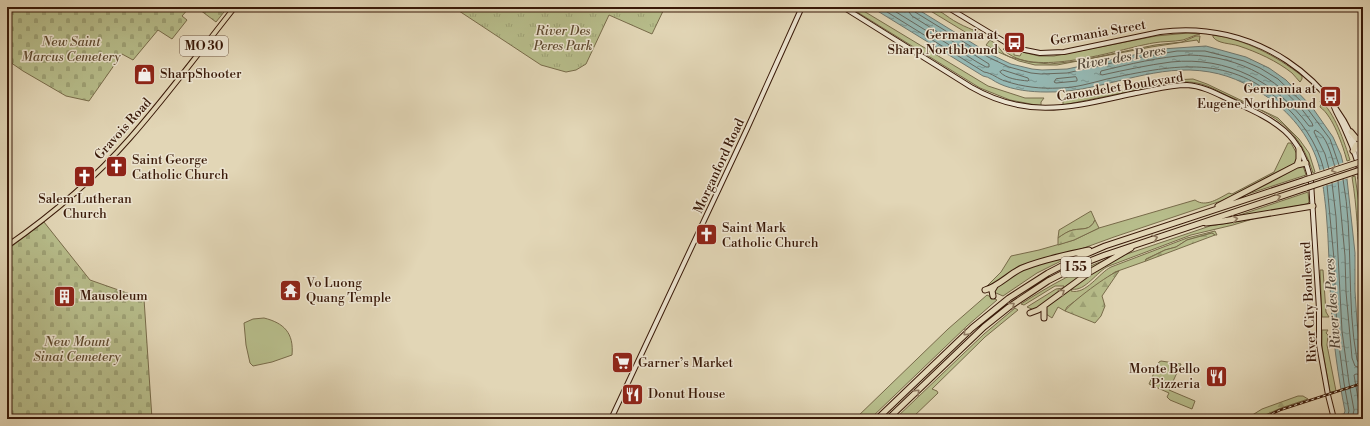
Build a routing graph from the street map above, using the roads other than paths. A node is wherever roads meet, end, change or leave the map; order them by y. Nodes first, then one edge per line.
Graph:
1 (235, 7) edge
2 (802, 7) edge
3 (844, 7) edge
4 (947, 7) edge
5 (1334, 107) junction
6 (1351, 132) junction
7 (1363, 141) edge
8 (1356, 145) junction
9 (1299, 149) junction
10 (1353, 151) junction
11 (1363, 161) edge
12 (1306, 163) junction
13 (1297, 165) junction
14 (1363, 168) edge
15 (1362, 180) edge
16 (1311, 182) joint
17 (1363, 191) edge
18 (1313, 206) junction
19 (1204, 214) junction
20 (1197, 224) junction
21 (1139, 243) junction
22 (7, 246) edge
23 (1105, 246) junction
24 (996, 285) junction
25 (985, 290) dead end
26 (993, 296) dead end
27 (1044, 306) junction
28 (1030, 313) dead end
29 (1044, 318) dead end
30 (611, 419) edge
31 (877, 419) edge
32 (888, 419) edge
33 (1334, 419) edge

1 - 22 main road, Gravois Road / MO 30
2 - 30 main road, Morganford Road
3 - 9 main road, Carondelet Boulevard
4 - 5 main road, Germania Street
5 - 6 main road, Germania Street
5 - 10 main road, Germania Street
6 - 7 highway
6 - 8 main road, Germania Street
7 - 8 highway
8 - 10 highway
8 - 14 main road, Germania Street
9 - 12 main road, Carondelet Boulevard
9 - 13 highway
10 - 15 main road, Germania Street
11 -> 19 highway, I 55, bridge
12 - 13 highway
12 - 16 main road, Carondelet Boulevard
13 - 19 highway
20 -> 14 highway, I 55, bridge
15 - 17 main road, Germania Street
16 - 18 main road, River City Boulevard
20 -> 18 highway
18 - 33 main road, River City Boulevard
19 - 23 highway, I 55
21 -> 20 highway, I 55
27 -> 21 highway
32 -> 21 highway, I 55
23 - 24 highway
23 -> 31 highway, I 55
24 - 25 highway
24 - 26 highway
27 - 28 highway
27 - 29 highway

